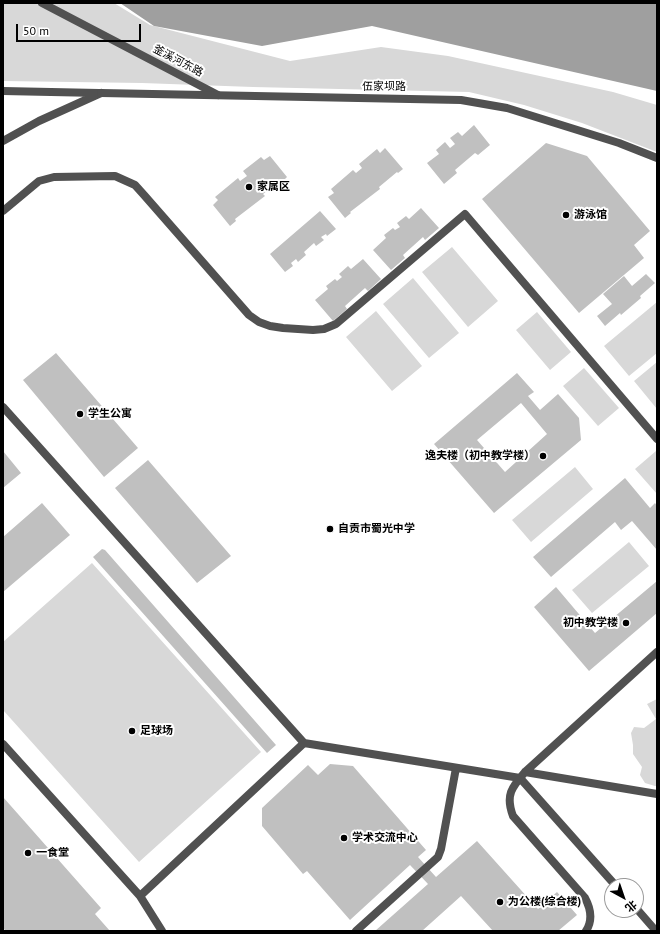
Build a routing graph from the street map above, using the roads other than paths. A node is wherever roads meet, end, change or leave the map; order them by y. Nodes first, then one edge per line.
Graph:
1 (42, 3) edge
2 (3, 91) edge
3 (102, 93) junction
4 (218, 95) junction
5 (3, 141) edge
6 (657, 158) edge
7 (3, 211) edge
8 (3, 407) edge
9 (657, 439) edge
10 (657, 652) edge
11 (304, 743) junction
12 (3, 744) edge
13 (456, 768) junction
14 (523, 775) junction
15 (657, 794) edge
16 (609, 878) edge
17 (140, 896) junction
18 (644, 917) edge
19 (162, 931) edge
20 (356, 931) edge
21 (586, 931) edge
22 (656, 931) edge

1 - 4 street, 釜溪河东路
2 - 3 street, 伍家坝路
3 - 4 street, 伍家坝路
3 - 5 street
4 - 6 street, 伍家坝路
7 - 9 street
8 - 11 street
10 - 14 street
11 - 13 street
11 - 17 street
12 - 17 street
13 - 14 street
13 - 20 street
14 - 15 street
14 - 16 street
14 - 21 street
17 - 19 street
18 - 22 street

